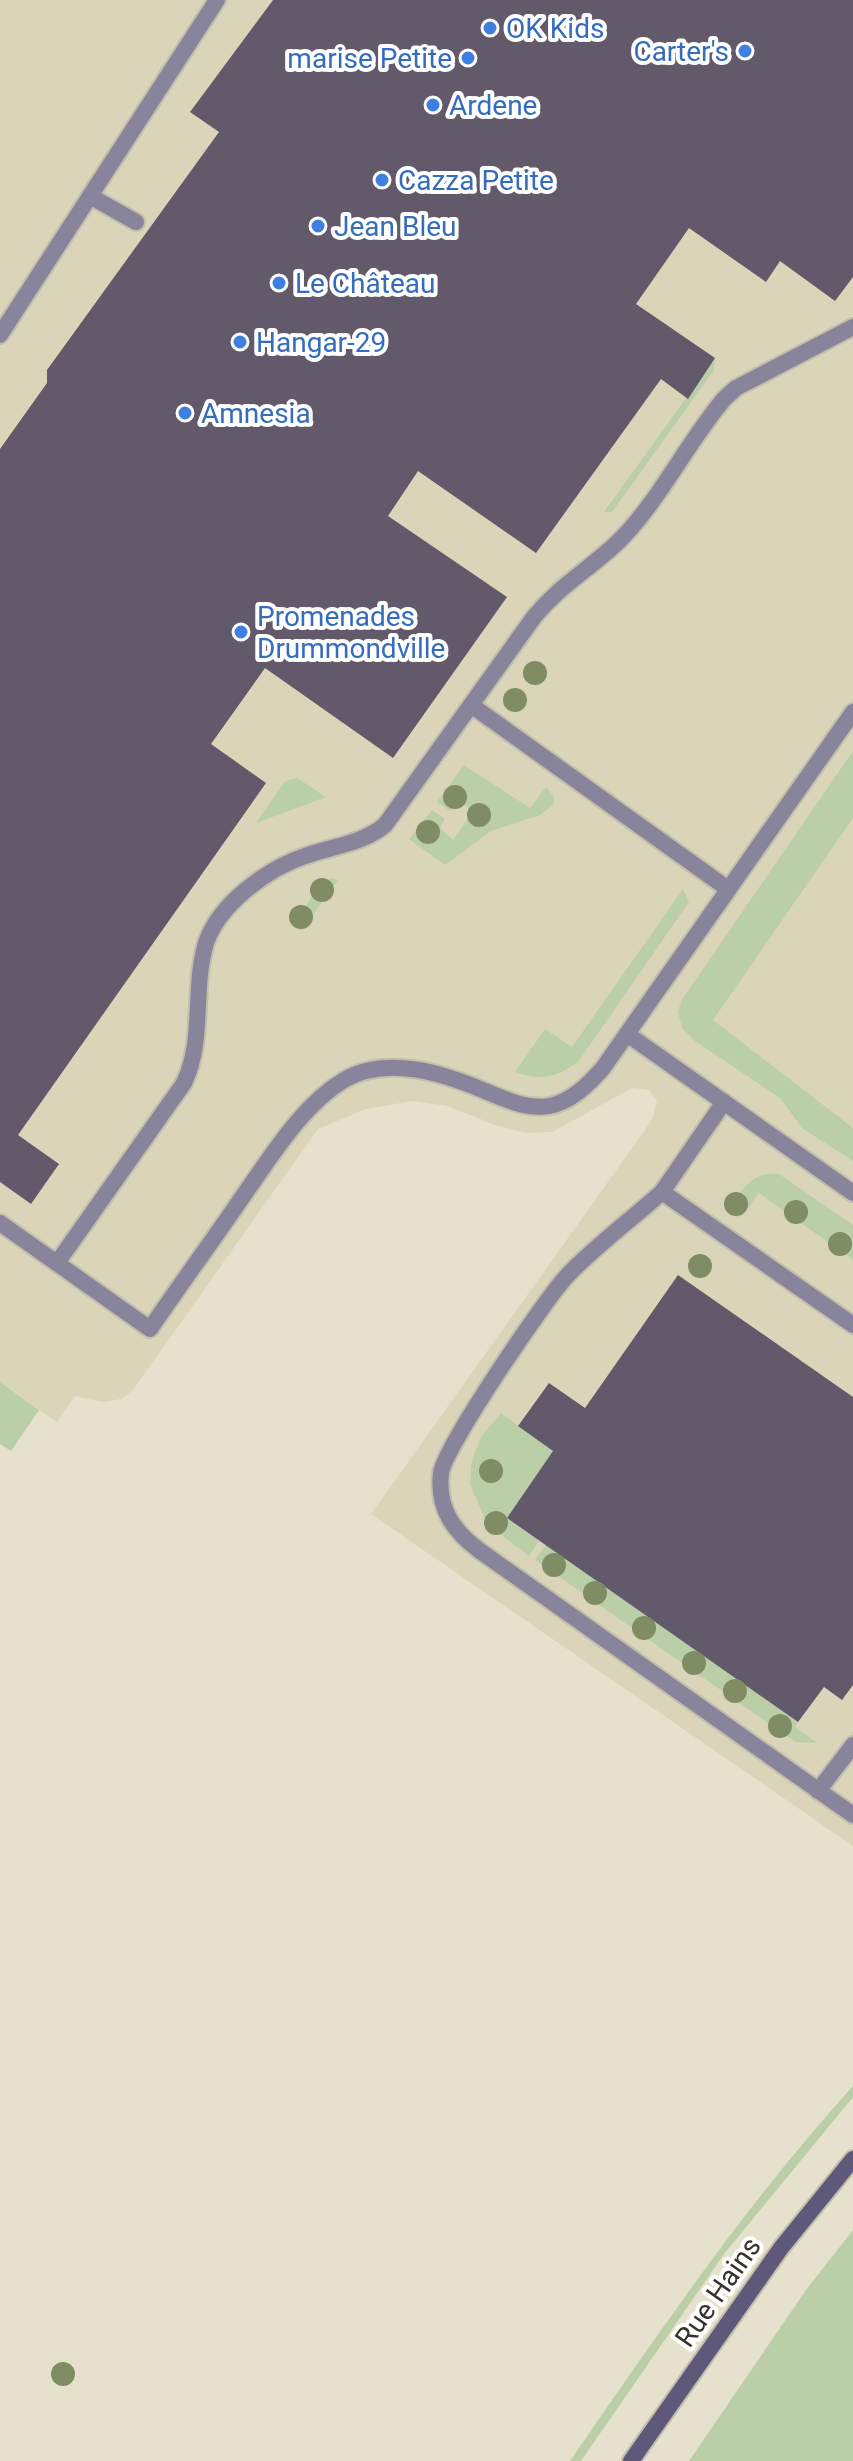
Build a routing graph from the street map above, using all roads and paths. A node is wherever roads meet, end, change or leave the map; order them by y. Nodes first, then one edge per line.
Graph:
1 (217, 0) edge
2 (90, 196) junction
3 (136, 222) dead end
4 (853, 327) edge
5 (0, 335) edge
6 (471, 705) junction
7 (853, 712) edge
8 (728, 889) junction
9 (627, 1034) junction
10 (724, 1102) junction
11 (662, 1192) junction
12 (853, 1193) edge
13 (0, 1223) edge
14 (57, 1263) junction
15 (853, 1325) edge
16 (853, 1745) edge
17 (818, 1791) junction
18 (853, 1815) edge
19 (853, 2159) edge
20 (631, 2461) edge

1 - 2 lane
2 - 3 lane
2 - 5 lane
4 - 6 lane
6 - 8 lane
6 - 14 lane
7 - 8 lane
8 - 9 lane
9 - 10 lane
9 - 14 lane
10 - 11 lane
10 - 12 lane
11 - 15 lane
11 - 17 lane
13 - 14 lane
16 - 17 lane
17 - 18 lane
19 - 20 street, Rue Hains

